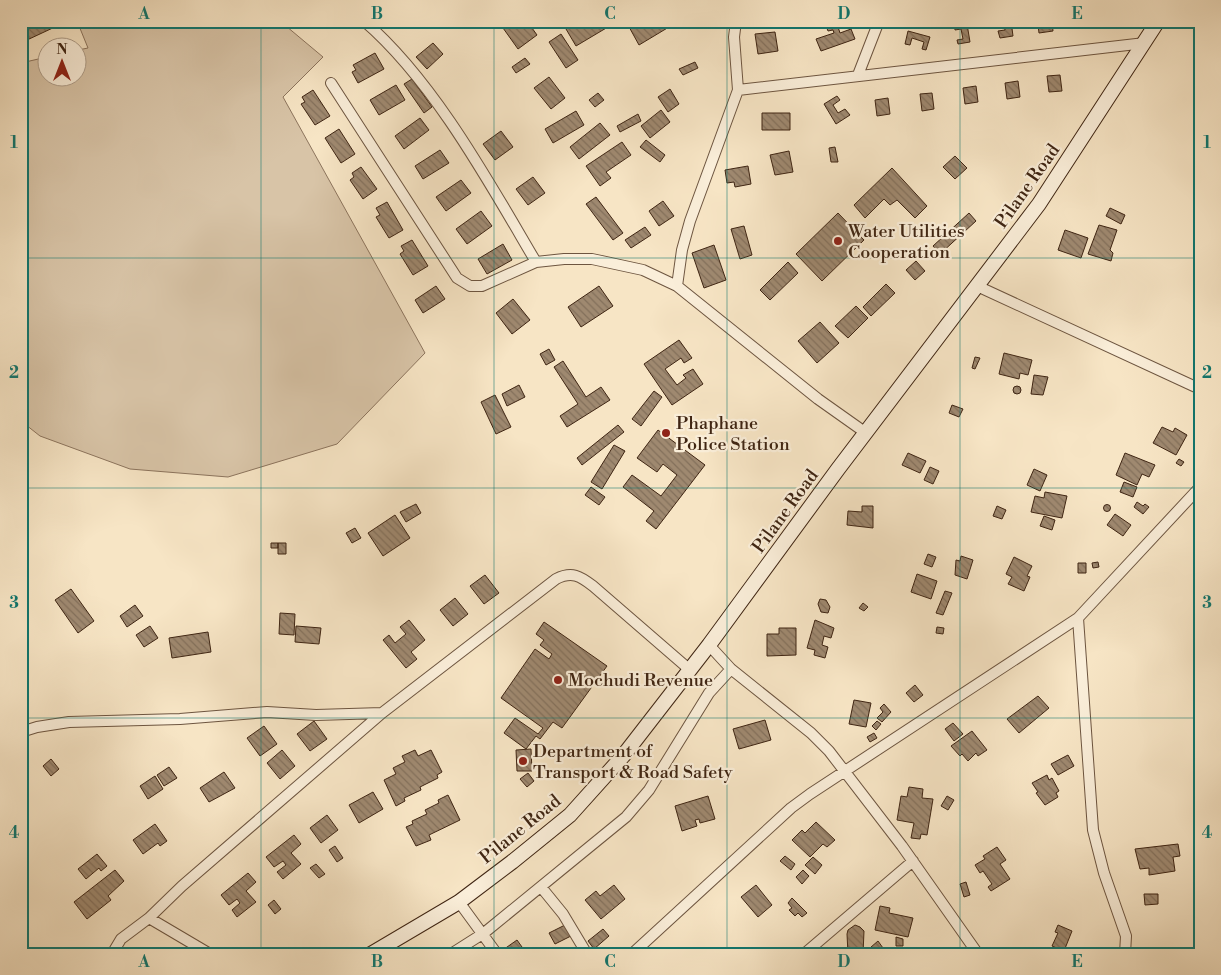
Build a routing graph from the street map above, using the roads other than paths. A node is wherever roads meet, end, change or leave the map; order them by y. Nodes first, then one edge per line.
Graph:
1 (364, 21) edge
2 (736, 21) edge
3 (879, 21) edge
4 (1158, 21) edge
5 (1145, 43) junction
6 (858, 75) junction
7 (331, 83) dead end
8 (738, 90) junction
9 (536, 262) junction
10 (677, 286) junction
11 (977, 286) junction
12 (1200, 390) edge
13 (866, 433) junction
14 (1200, 487) edge
15 (1078, 618) junction
16 (710, 645) junction
17 (731, 669) junction
18 (690, 670) junction
19 (382, 713) junction
20 (21, 732) edge
21 (843, 770) junction
22 (913, 861) junction
23 (541, 887) junction
24 (459, 902) junction
25 (149, 918) junction
26 (484, 933) junction
27 (112, 954) edge
28 (210, 954) edge
29 (371, 954) edge
30 (451, 954) edge
31 (497, 954) edge
32 (588, 954) edge
33 (632, 954) edge
34 (804, 954) edge
35 (978, 954) edge
36 (1125, 954) edge

1 - 9 street
2 - 8 street
3 - 6 street
4 - 5 main road, Pilane Road
5 - 6 street
5 - 11 main road, Pilane Road
6 - 8 street
7 - 9 street
8 - 10 street
9 - 10 street
10 - 13 street
11 - 12 street
11 - 13 main road, Pilane Road
13 - 16 main road, Pilane Road
14 - 15 street
15 - 21 street
15 - 36 street
16 - 17 street
16 - 18 main road, Pilane Road
17 - 21 street
17 - 23 street
18 - 19 street
18 - 24 main road, Pilane Road
19 - 20 street
19 - 25 street
21 - 22 street
21 - 33 street
22 - 34 street
22 - 35 street
23 - 26 street
23 - 32 street
24 - 26 street
24 - 29 main road, Pilane Road
25 - 27 street
25 - 28 street
26 - 30 street
26 - 31 street

